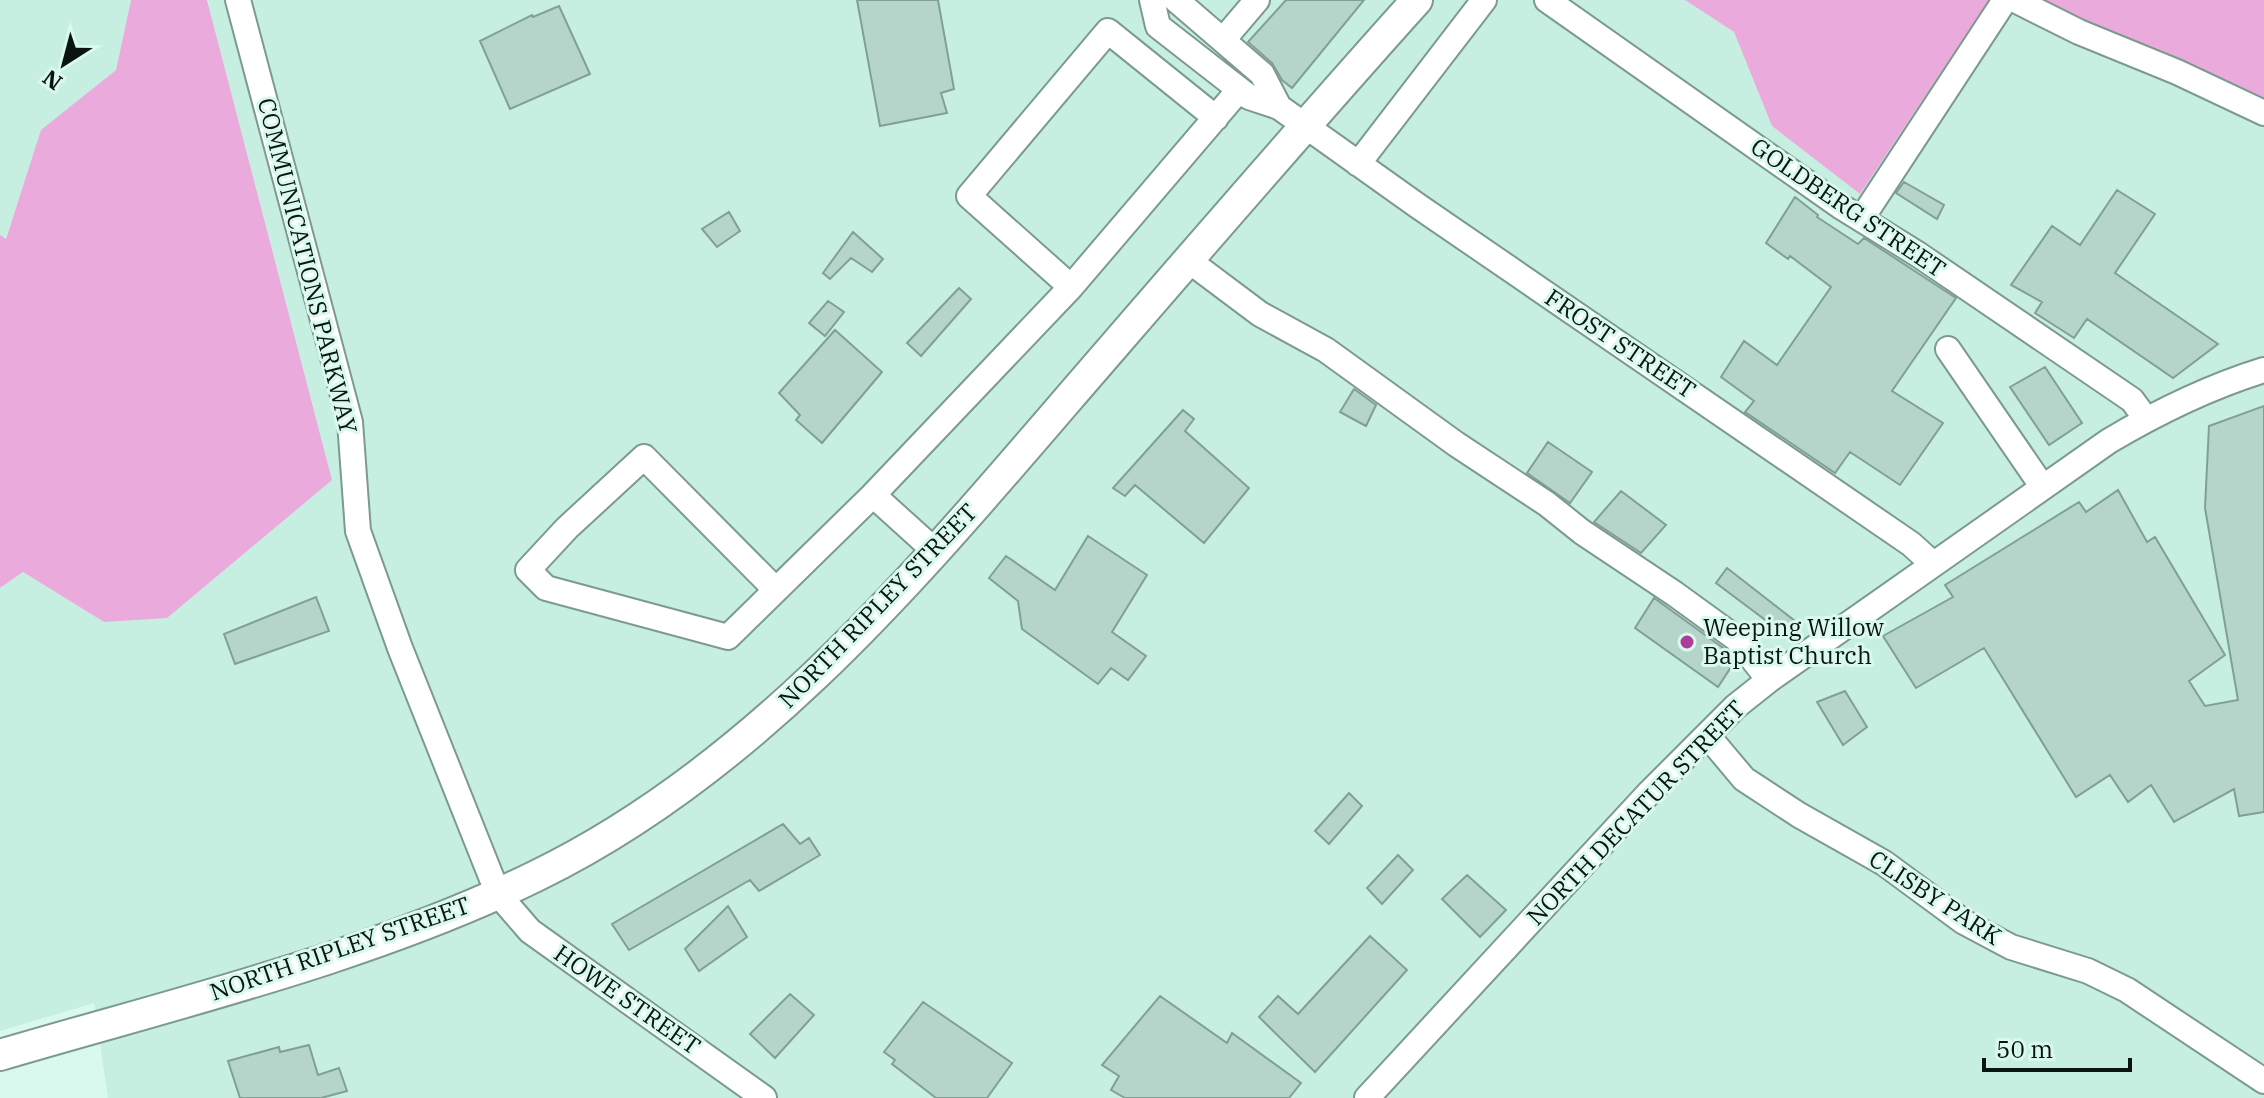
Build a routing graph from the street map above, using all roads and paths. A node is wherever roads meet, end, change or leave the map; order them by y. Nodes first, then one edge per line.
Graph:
1 (238, 0) edge
2 (1152, 0) edge
3 (1176, 0) edge
4 (1417, 0) edge
5 (1484, 0) edge
6 (1547, 0) edge
7 (2005, 0) edge
8 (2015, 0) edge
9 (1243, 5) edge
10 (1223, 40) junction
11 (1239, 90) junction
12 (1279, 107) junction
13 (2264, 113) edge
14 (1216, 118) junction
15 (1305, 125) junction
16 (1358, 164) junction
17 (1862, 218) junction
18 (1188, 260) junction
19 (1071, 287) junction
20 (1948, 349) dead end
21 (2264, 370) edge
22 (2146, 419) junction
23 (2042, 486) junction
24 (873, 495) junction
25 (935, 551) junction
26 (1933, 564) junction
27 (775, 589) junction
28 (1769, 680) junction
29 (1707, 735) junction
30 (498, 894) junction
31 (0, 1055) edge
32 (2264, 1081) edge
33 (764, 1098) edge
34 (1367, 1098) edge

1 - 30 street, COMMUNICATIONS PARKWAY
2 - 11 street
3 - 10 street
4 - 15 main road, NORTH RIPLEY STREET
5 - 16 street
6 - 17 street, GOLDBERG STREET
7 - 17 street
8 - 13 street
9 - 10 street
10 - 12 street
11 - 12 street
11 - 14 street
12 - 15 street, FROST STREET
14 - 19 street
14 - 19 street
15 - 16 street, FROST STREET
15 - 18 main road, NORTH RIPLEY STREET
16 - 26 street, FROST STREET
17 - 22 street, GOLDBERG STREET
18 - 25 main road, NORTH RIPLEY STREET
18 - 28 street
19 - 24 street
20 - 23 street
21 - 22 street, NORTH DECATUR STREET
22 - 23 street, NORTH DECATUR STREET
23 - 26 street, NORTH DECATUR STREET
24 - 25 street
24 - 27 street
25 - 30 main road, NORTH RIPLEY STREET
26 - 28 street, NORTH DECATUR STREET
27 - 27 street
28 - 29 street, NORTH DECATUR STREET
29 - 32 street, CLISBY PARK
29 - 34 street, NORTH DECATUR STREET
30 - 31 main road, NORTH RIPLEY STREET
30 - 33 street, HOWE STREET

